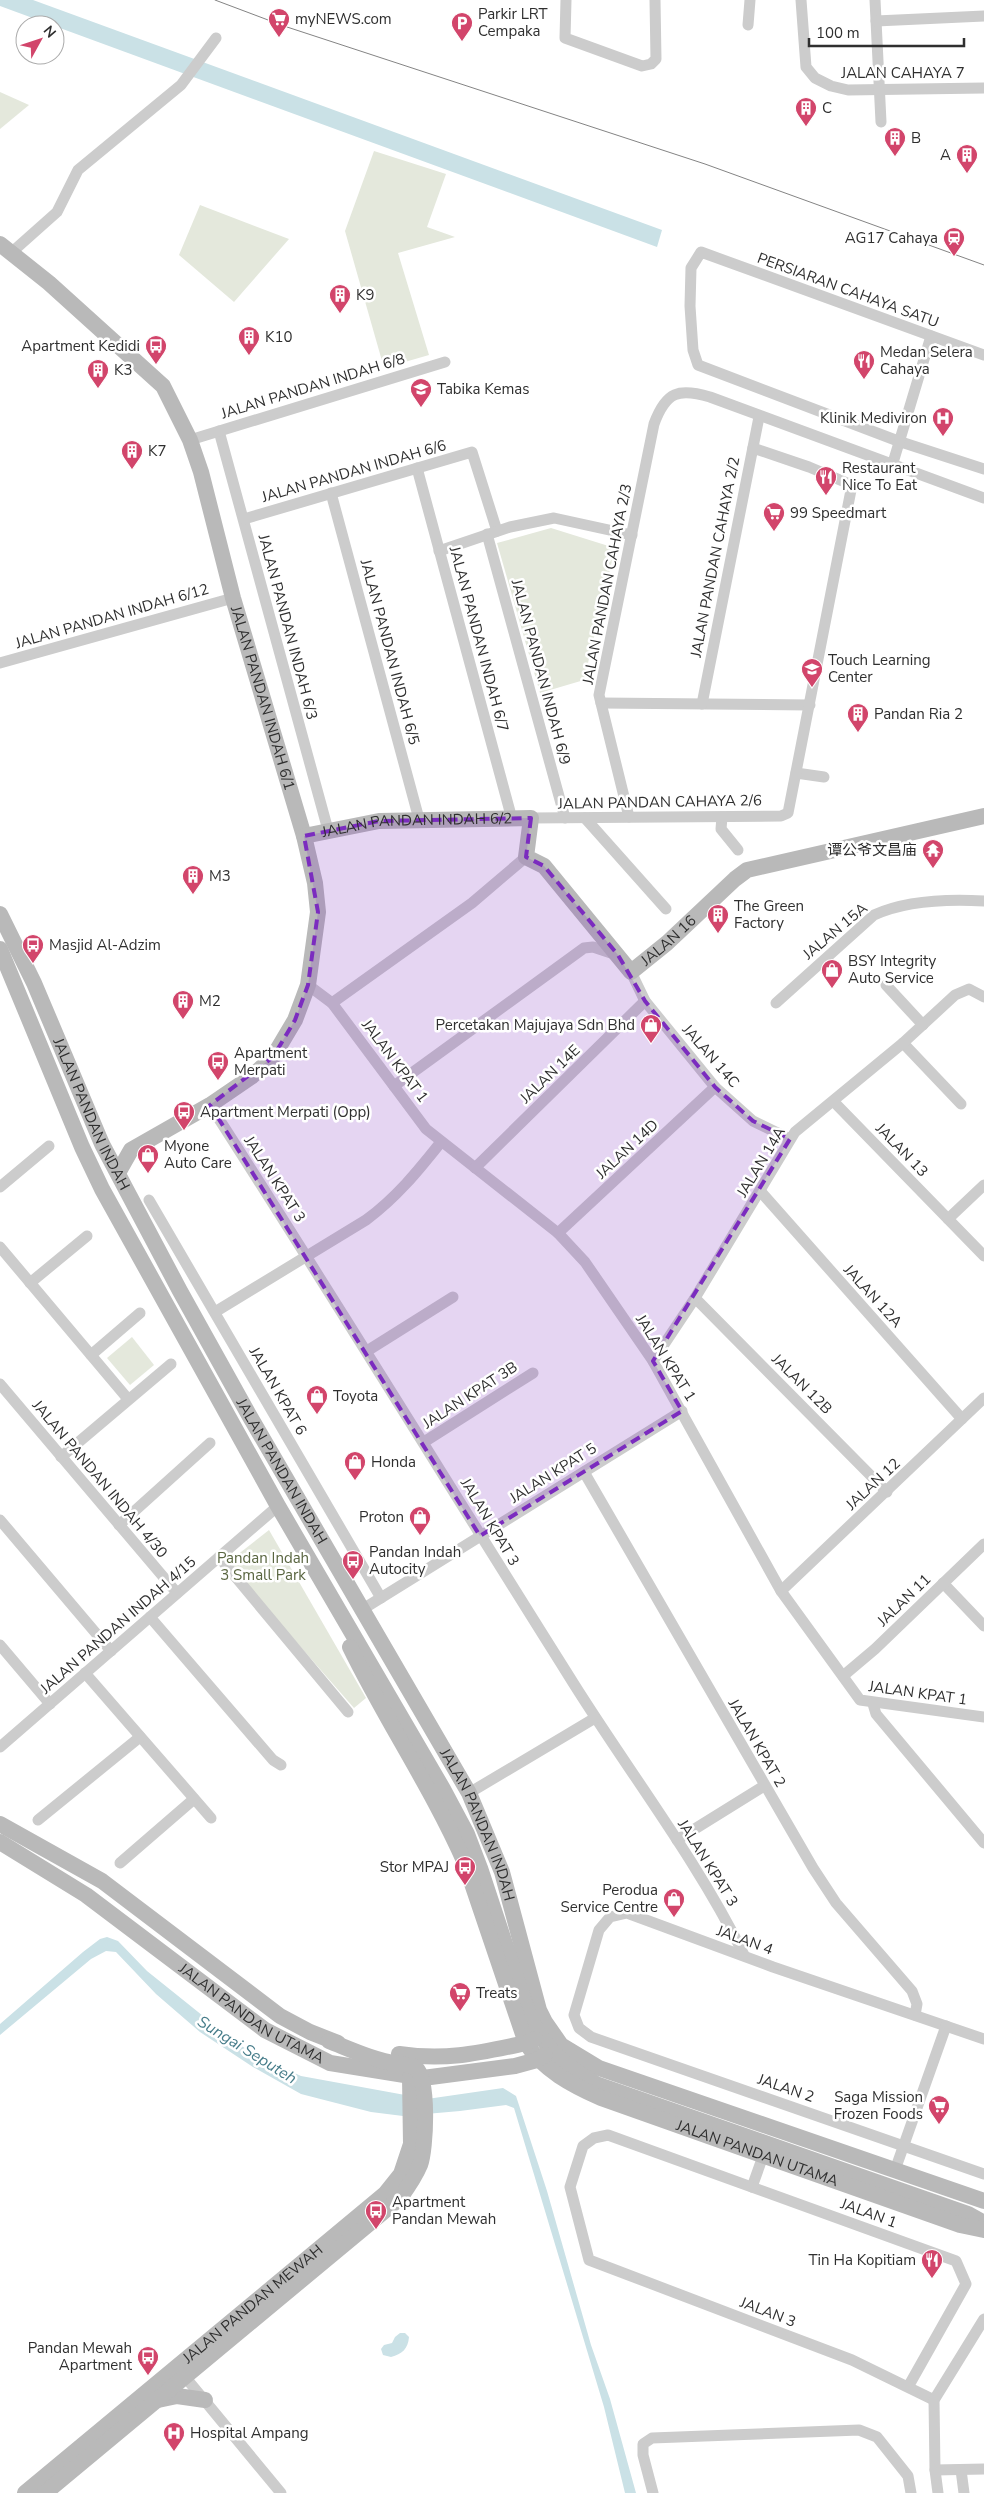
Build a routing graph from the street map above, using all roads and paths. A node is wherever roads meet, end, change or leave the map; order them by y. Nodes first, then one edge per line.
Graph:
1 (566, 0) edge
2 (655, 0) edge
3 (750, 0) edge
4 (801, 0) edge
5 (875, 0) edge
6 (984, 16) edge
7 (876, 21) junction
8 (748, 25) dead end
9 (216, 38) dead end
10 (984, 88) edge
11 (879, 90) junction
12 (881, 122) dead end
13 (6, 248) edge
14 (931, 336) junction
15 (984, 355) edge
16 (445, 362) dead end
17 (759, 416) junction
18 (219, 431) junction
19 (190, 440) junction
20 (898, 441) junction
21 (753, 448) junction
22 (892, 466) junction
23 (417, 468) junction
24 (984, 470) edge
25 (331, 493) junction
26 (984, 498) edge
27 (244, 519) junction
28 (492, 533) junction
29 (632, 535) junction
30 (439, 551) junction
31 (233, 598) junction
32 (0, 663) edge
33 (602, 703) junction
34 (702, 704) junction
35 (810, 705) junction
36 (796, 773) junction
37 (824, 777) dead end
38 (984, 816) edge
39 (629, 817) junction
40 (722, 817) junction
41 (512, 818) junction
42 (532, 818) junction
43 (565, 818) junction
44 (585, 818) junction
45 (419, 819) junction
46 (328, 830) junction
47 (304, 836) junction
48 (738, 850) dead end
49 (526, 857) junction
50 (984, 901) edge
51 (666, 909) dead end
52 (0, 914) edge
53 (0, 949) edge
54 (618, 955) junction
55 (631, 972) junction
56 (308, 985) junction
57 (886, 985) dead end
58 (984, 997) edge
59 (645, 1002) junction
60 (332, 1003) junction
61 (776, 1003) dead end
62 (924, 1025) junction
63 (903, 1044) junction
64 (394, 1086) junction
65 (715, 1086) junction
66 (834, 1102) junction
67 (961, 1104) dead end
68 (210, 1105) junction
69 (790, 1140) junction
70 (441, 1142) junction
71 (102, 1144) junction
72 (49, 1146) dead end
73 (131, 1150) junction
74 (475, 1168) junction
75 (118, 1173) junction
76 (984, 1185) edge
77 (0, 1187) edge
78 (761, 1192) junction
79 (149, 1200) dead end
80 (948, 1219) junction
81 (558, 1232) junction
82 (87, 1236) dead end
83 (0, 1247) edge
84 (307, 1256) junction
85 (984, 1256) edge
86 (30, 1283) junction
87 (453, 1297) dead end
88 (695, 1298) junction
89 (214, 1312) junction
90 (140, 1313) dead end
91 (367, 1351) junction
92 (91, 1355) junction
93 (652, 1360) junction
94 (171, 1364) dead end
95 (533, 1373) dead end
96 (0, 1384) edge
97 (984, 1398) edge
98 (128, 1399) junction
99 (682, 1411) junction
100 (962, 1419) junction
101 (424, 1442) junction
102 (210, 1443) dead end
103 (61, 1456) junction
104 (584, 1472) junction
105 (887, 1492) junction
106 (278, 1506) junction
107 (0, 1520) edge
108 (119, 1524) junction
109 (480, 1536) junction
110 (984, 1544) edge
111 (219, 1557) junction
112 (943, 1583) junction
113 (781, 1591) junction
114 (177, 1593) junction
115 (381, 1598) junction
116 (363, 1609) junction
117 (344, 1616) junction
118 (150, 1617) junction
119 (984, 1626) edge
120 (0, 1645) edge
121 (111, 1651) junction
122 (85, 1673) junction
123 (842, 1676) junction
124 (50, 1704) junction
125 (873, 1704) junction
126 (348, 1712) dead end
127 (984, 1717) edge
128 (595, 1718) junction
129 (140, 1738) junction
130 (0, 1747) edge
131 (281, 1765) dead end
132 (764, 1786) junction
133 (469, 1793) junction
134 (194, 1799) junction
135 (211, 1818) dead end
136 (38, 1820) dead end
137 (0, 1824) edge
138 (677, 1840) junction
139 (0, 1842) edge
140 (984, 1843) edge
141 (120, 1863) dead end
142 (744, 1955) junction
143 (536, 1998) junction
144 (512, 2006) junction
145 (915, 2015) junction
146 (946, 2026) junction
147 (579, 2028) joint
148 (550, 2032) junction
149 (984, 2039) edge
150 (526, 2043) junction
151 (561, 2045) junction
152 (537, 2060) junction
153 (599, 2068) junction
154 (419, 2081) junction
155 (588, 2092) junction
156 (903, 2145) junction
157 (763, 2156) junction
158 (895, 2170) junction
159 (984, 2174) edge
160 (752, 2187) junction
161 (984, 2201) edge
162 (984, 2223) edge
163 (984, 2230) edge
164 (589, 2260) joint
165 (984, 2319) edge
166 (181, 2372) junction
167 (908, 2387) junction
168 (205, 2400) junction
169 (934, 2400) junction
170 (156, 2401) junction
171 (984, 2469) edge
172 (935, 2470) junction
173 (961, 2470) junction
174 (25, 2493) edge
175 (45, 2493) edge
176 (281, 2493) edge
177 (653, 2493) edge
178 (911, 2493) edge
179 (938, 2493) edge
180 (964, 2493) edge

1 - 2 street
3 - 8 street
4 - 11 street, JALAN CAHAYA 7
5 - 7 street
6 - 7 street
7 - 11 street
9 - 13 street
10 - 11 street, JALAN CAHAYA 7
11 - 12 street
13 - 19 main road, JALAN PANDAN INDAH 6/1
14 - 15 street, PERSIARAN CAHAYA SATU
14 - 20 street
14 - 20 street, PERSIARAN CAHAYA SATU
16 - 18 street, JALAN PANDAN INDAH 6/8
17 - 21 street, JALAN PANDAN CAHAYA 2/2
17 - 22 street
17 - 29 street, JALAN PANDAN CAHAYA 2/3
18 - 19 street, JALAN PANDAN INDAH 6/8
18 - 27 street, JALAN PANDAN INDAH 6/3
19 - 31 main road, JALAN PANDAN INDAH 6/1
20 - 22 street
20 - 24 street
21 - 34 street, JALAN PANDAN CAHAYA 2/2
21 - 35 street
22 - 26 street
23 - 25 street, JALAN PANDAN INDAH 6/6
23 - 28 street, JALAN PANDAN INDAH 6/6
23 - 30 street, JALAN PANDAN INDAH 6/7
25 - 27 street, JALAN PANDAN INDAH 6/6
25 - 45 street, JALAN PANDAN INDAH 6/5
27 - 46 street, JALAN PANDAN INDAH 6/3
28 - 29 street
28 - 30 street
28 - 43 street, JALAN PANDAN INDAH 6/9
29 - 33 street, JALAN PANDAN CAHAYA 2/3
30 - 41 street, JALAN PANDAN INDAH 6/7
31 - 32 street, JALAN PANDAN INDAH 6/12
31 - 47 main road, JALAN PANDAN INDAH 6/1
33 - 34 street
33 - 39 street, JALAN PANDAN CAHAYA 2/3
34 - 35 street
35 - 36 street
36 - 37 street
36 - 40 street, JALAN PANDAN CAHAYA 2/6
38 - 55 main road, JALAN 16
39 - 40 street, JALAN PANDAN CAHAYA 2/6
39 - 44 street, JALAN PANDAN CAHAYA 2/6
40 - 48 street
41 - 42 main road, JALAN PANDAN INDAH 6/2
41 - 45 main road, JALAN PANDAN INDAH 6/2
42 - 43 street, JALAN PANDAN CAHAYA 2/6
42 - 49 main road
43 - 44 street, JALAN PANDAN CAHAYA 2/6
44 - 51 street
45 - 46 main road, JALAN PANDAN INDAH 6/2
46 - 47 main road, JALAN PANDAN INDAH 6/2
47 - 56 main road, JALAN PANDAN INDAH 6/1
49 - 54 main road
49 - 60 street
50 - 61 street, JALAN 15A
52 - 71 main road, JALAN PANDAN INDAH
53 - 106 main road, JALAN PANDAN INDAH
54 - 55 main road
54 - 64 street, JALAN 16
55 - 59 street, JALAN 14C
56 - 60 street, JALAN KPAT 1
56 - 68 main road, JALAN PANDAN INDAH 6/1
57 - 62 street
58 - 62 street, JALAN 14A
59 - 65 street, JALAN 14C
59 - 74 street, JALAN 14E
60 - 64 street, JALAN KPAT 1
62 - 63 street, JALAN 14A
63 - 66 street, JALAN 14A
63 - 67 street
64 - 70 street, JALAN KPAT 1
65 - 69 street, JALAN 14C
65 - 81 street, JALAN 14D
66 - 69 street, JALAN 14A
66 - 80 street, JALAN 13
68 - 73 main road, JALAN PANDAN INDAH 6/1
68 - 84 street, JALAN KPAT 3
69 - 78 street, JALAN 14A
70 - 74 street, JALAN KPAT 1
70 - 84 street
71 - 73 main road
71 - 75 main road, JALAN PANDAN INDAH
72 - 77 street
73 - 75 main road
74 - 81 street, JALAN KPAT 1
75 - 116 main road, JALAN PANDAN INDAH
76 - 80 street
78 - 88 street, JALAN 14A
78 - 100 street, JALAN 12A
79 - 89 street, JALAN KPAT 6
80 - 85 street, JALAN 13
81 - 93 street, JALAN KPAT 1
82 - 86 street
83 - 86 street
84 - 89 street
84 - 91 street, JALAN KPAT 3
86 - 92 street
87 - 91 street
88 - 93 street, JALAN 14A
88 - 105 street, JALAN 12B
89 - 115 street, JALAN KPAT 6
90 - 92 street
91 - 101 street, JALAN KPAT 3
92 - 98 street
93 - 99 street, JALAN KPAT 1
94 - 98 street
95 - 101 street, JALAN KPAT 3B
96 - 103 street, JALAN PANDAN INDAH 4/30
97 - 100 street, JALAN 12
98 - 103 street
99 - 104 street, JALAN KPAT 5
99 - 113 street, JALAN KPAT 1
100 - 105 street, JALAN 12
101 - 109 street, JALAN KPAT 3
102 - 108 street
103 - 108 street, JALAN PANDAN INDAH 4/30
104 - 109 street, JALAN KPAT 5
104 - 132 street, JALAN KPAT 2
105 - 113 street, JALAN 12
106 - 111 street, JALAN PANDAN INDAH 4/15
106 - 117 main road, JALAN PANDAN INDAH
107 - 121 street
108 - 114 street, JALAN PANDAN INDAH 4/30
109 - 115 street, JALAN KPAT 5
109 - 128 street, JALAN KPAT 3
110 - 112 street, JALAN 11
111 - 114 street, JALAN PANDAN INDAH 4/15
111 - 126 street
112 - 119 street
112 - 123 street, JALAN 11
113 - 123 street, JALAN KPAT 1
114 - 118 street, JALAN PANDAN INDAH 4/15
115 - 116 street, JALAN KPAT 5
116 - 133 main road, JALAN PANDAN INDAH
117 - 144 main road, JALAN PANDAN INDAH
117 - 162 main road
118 - 121 street, JALAN PANDAN INDAH 4/15
118 - 131 street
120 - 124 street
121 - 122 street, JALAN PANDAN INDAH 4/15
122 - 124 street, JALAN PANDAN INDAH 4/15
122 - 129 street
123 - 125 street, JALAN KPAT 1
124 - 130 street, JALAN PANDAN INDAH 4/15
125 - 127 street, JALAN KPAT 1
125 - 140 street
128 - 133 street
128 - 138 street, JALAN KPAT 3
129 - 134 street
129 - 136 street
132 - 138 street
132 - 145 street, JALAN KPAT 2
133 - 143 main road, JALAN PANDAN INDAH
134 - 135 street
134 - 141 street
137 - 154 main road, JALAN PANDAN UTAMA
138 - 142 street, JALAN KPAT 3
139 - 154 main road, JALAN PANDAN UTAMA
142 - 145 street, JALAN 4
142 - 147 street, JALAN 4
143 - 144 main road
143 - 148 main road, JALAN PANDAN INDAH
144 - 150 main road, JALAN PANDAN INDAH
145 - 146 street, JALAN 4
146 - 149 street, JALAN 4
146 - 156 street
147 - 156 street, JALAN 2
148 - 150 main road, JALAN PANDAN UTAMA
148 - 151 main road, JALAN PANDAN UTAMA
150 - 152 main road, JALAN PANDAN UTAMA
150 - 154 main road, JALAN PANDAN UTAMA
151 - 152 main road, JALAN PANDAN UTAMA
151 - 153 main road, JALAN PANDAN UTAMA
152 - 154 main road, JALAN PANDAN UTAMA
152 - 155 main road, JALAN PANDAN UTAMA
153 - 155 main road
153 - 158 main road, JALAN PANDAN UTAMA
154 - 166 main road, JALAN PANDAN MEWAH
155 - 157 main road, JALAN PANDAN UTAMA
156 - 158 street
156 - 159 street, JALAN 2
157 - 160 street
157 - 163 main road, JALAN PANDAN UTAMA
158 - 161 main road, JALAN PANDAN UTAMA
160 - 164 street, JALAN 1
160 - 167 street, JALAN 1
164 - 167 street, JALAN 3
165 - 169 street
166 - 168 street
166 - 170 main road, JALAN PANDAN MEWAH
166 - 174 main road, JALAN PANDAN MEWAH
167 - 169 street, JALAN 3
168 - 170 main road
168 - 176 street
169 - 172 street
170 - 175 main road, JALAN PANDAN MEWAH
171 - 173 street
172 - 173 street
172 - 179 street
173 - 180 street
177 - 178 street

